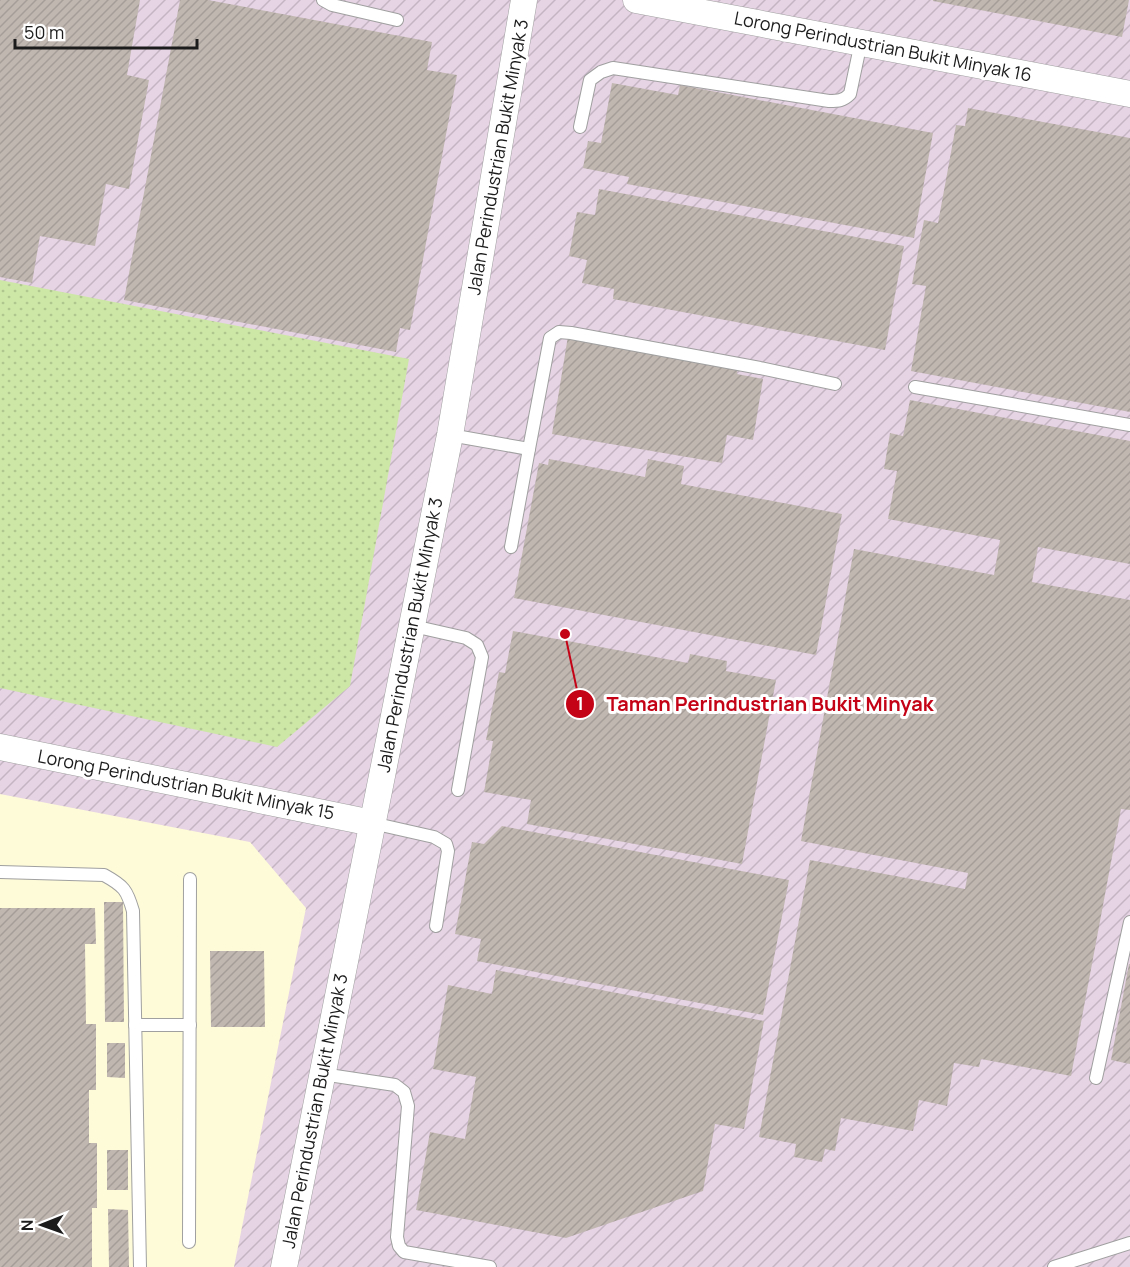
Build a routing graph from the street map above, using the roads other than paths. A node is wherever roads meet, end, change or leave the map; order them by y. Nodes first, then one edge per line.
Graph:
1 (322, 0) edge
2 (524, 0) edge
3 (636, 0) edge
4 (397, 20) dead end
5 (861, 42) junction
6 (1130, 94) edge
7 (580, 128) dead end
8 (835, 384) dead end
9 (915, 387) dead end
10 (1130, 425) edge
11 (450, 435) junction
12 (529, 449) junction
13 (511, 547) dead end
14 (413, 626) junction
15 (0, 747) edge
16 (458, 790) dead end
17 (372, 823) junction
18 (0, 872) edge
19 (190, 879) dead end
20 (1130, 922) edge
21 (436, 926) dead end
22 (190, 1024) junction
23 (135, 1025) junction
24 (322, 1074) junction
25 (1096, 1078) dead end
26 (189, 1242) dead end
27 (1130, 1243) edge
28 (140, 1267) edge
29 (284, 1267) edge
30 (490, 1267) edge
31 (1054, 1267) edge

1 - 4 lane
2 - 11 street, Jalan Perindustrian Bukit Minyak 3
3 - 5 street, Lorong Perindustrian Bukit Minyak 16
5 - 6 street, Lorong Perindustrian Bukit Minyak 16
5 - 7 lane
8 - 12 lane
9 - 10 lane
11 - 12 lane
11 - 14 street, Jalan Perindustrian Bukit Minyak 3
12 - 13 lane
14 - 16 lane
14 - 17 street, Jalan Perindustrian Bukit Minyak 3
15 - 17 street, Lorong Perindustrian Bukit Minyak 15
17 - 21 lane
17 - 24 street, Jalan Perindustrian Bukit Minyak 3
18 - 23 lane
19 - 22 lane
20 - 25 lane
22 - 23 lane
22 - 26 lane
23 - 28 lane
24 - 29 street, Jalan Perindustrian Bukit Minyak 3
24 - 30 lane
27 - 31 lane

